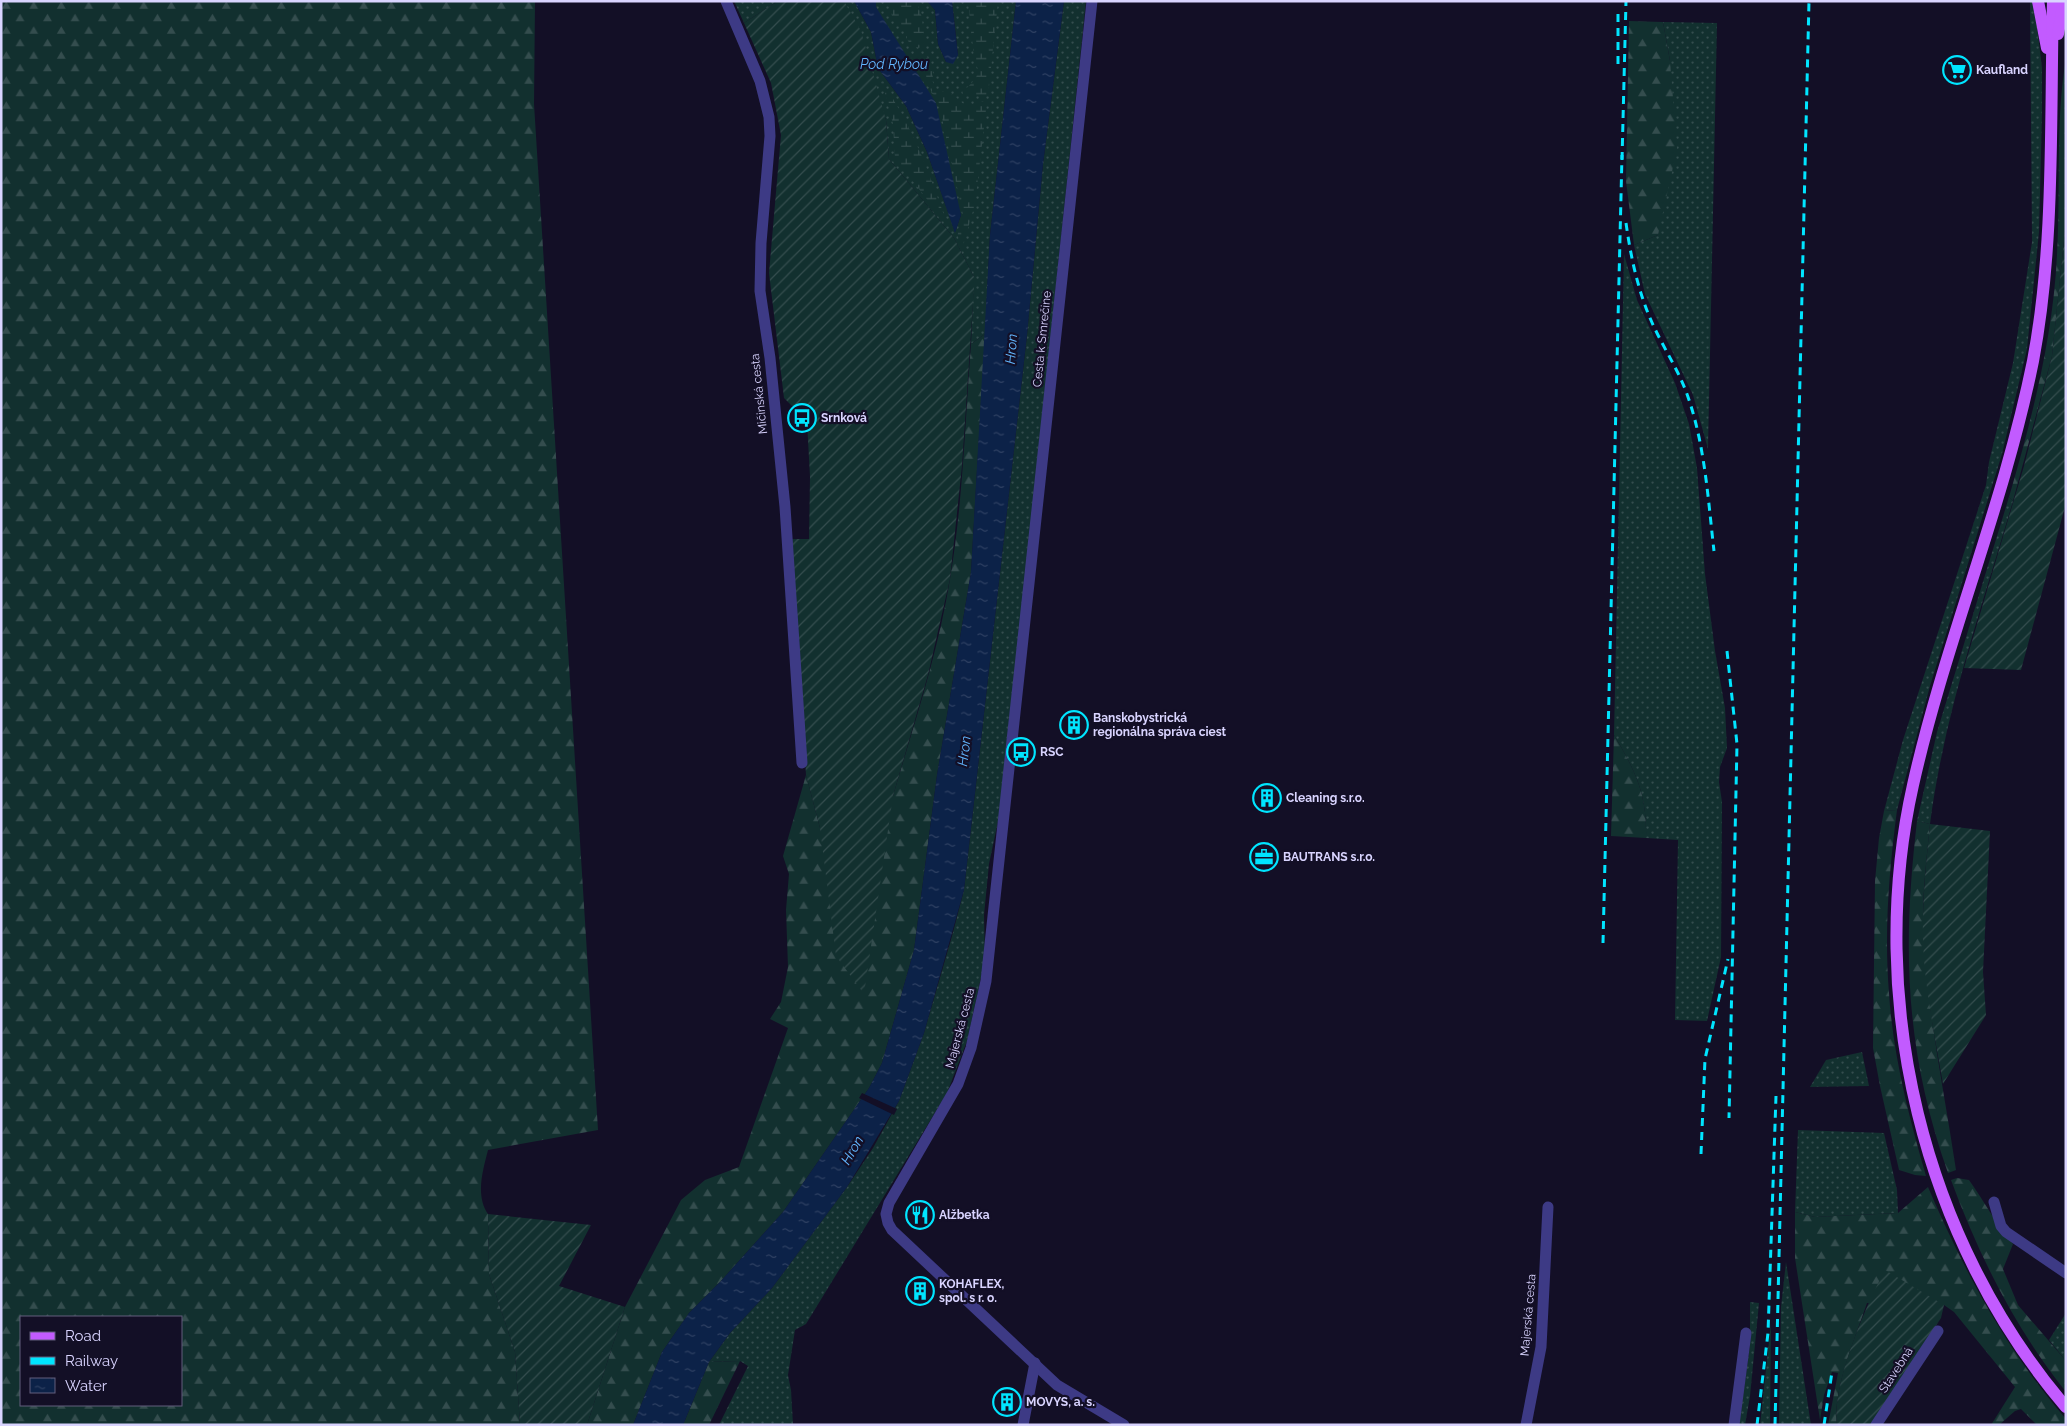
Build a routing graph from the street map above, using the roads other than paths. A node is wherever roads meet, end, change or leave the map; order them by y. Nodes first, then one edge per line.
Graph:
1 (726, 1) edge
2 (1092, 1) edge
3 (2038, 1) edge
4 (2053, 1) edge
5 (2064, 1) edge
6 (2051, 73) junction
7 (1020, 679) joint
8 (802, 762) dead end
9 (1994, 1202) dead end
10 (1548, 1207) dead end
11 (2066, 1273) edge
12 (1938, 1331) dead end
13 (1746, 1333) dead end
14 (1034, 1363) junction
15 (2066, 1407) edge
16 (1023, 1425) edge
17 (1124, 1425) edge
18 (1526, 1425) edge
19 (1734, 1425) edge
20 (1876, 1425) edge

1 - 8 street, Mičinská cesta
2 - 7 street, Cesta k Smrečine
3 - 6 main road
4 - 6 main road
5 - 6 main road
6 - 15 main road
7 - 14 street, Majerská cesta
9 - 11 street
10 - 18 street, Majerská cesta
12 - 20 street, Stavebná
13 - 19 street
14 - 16 street
14 - 17 street, Majerská cesta

